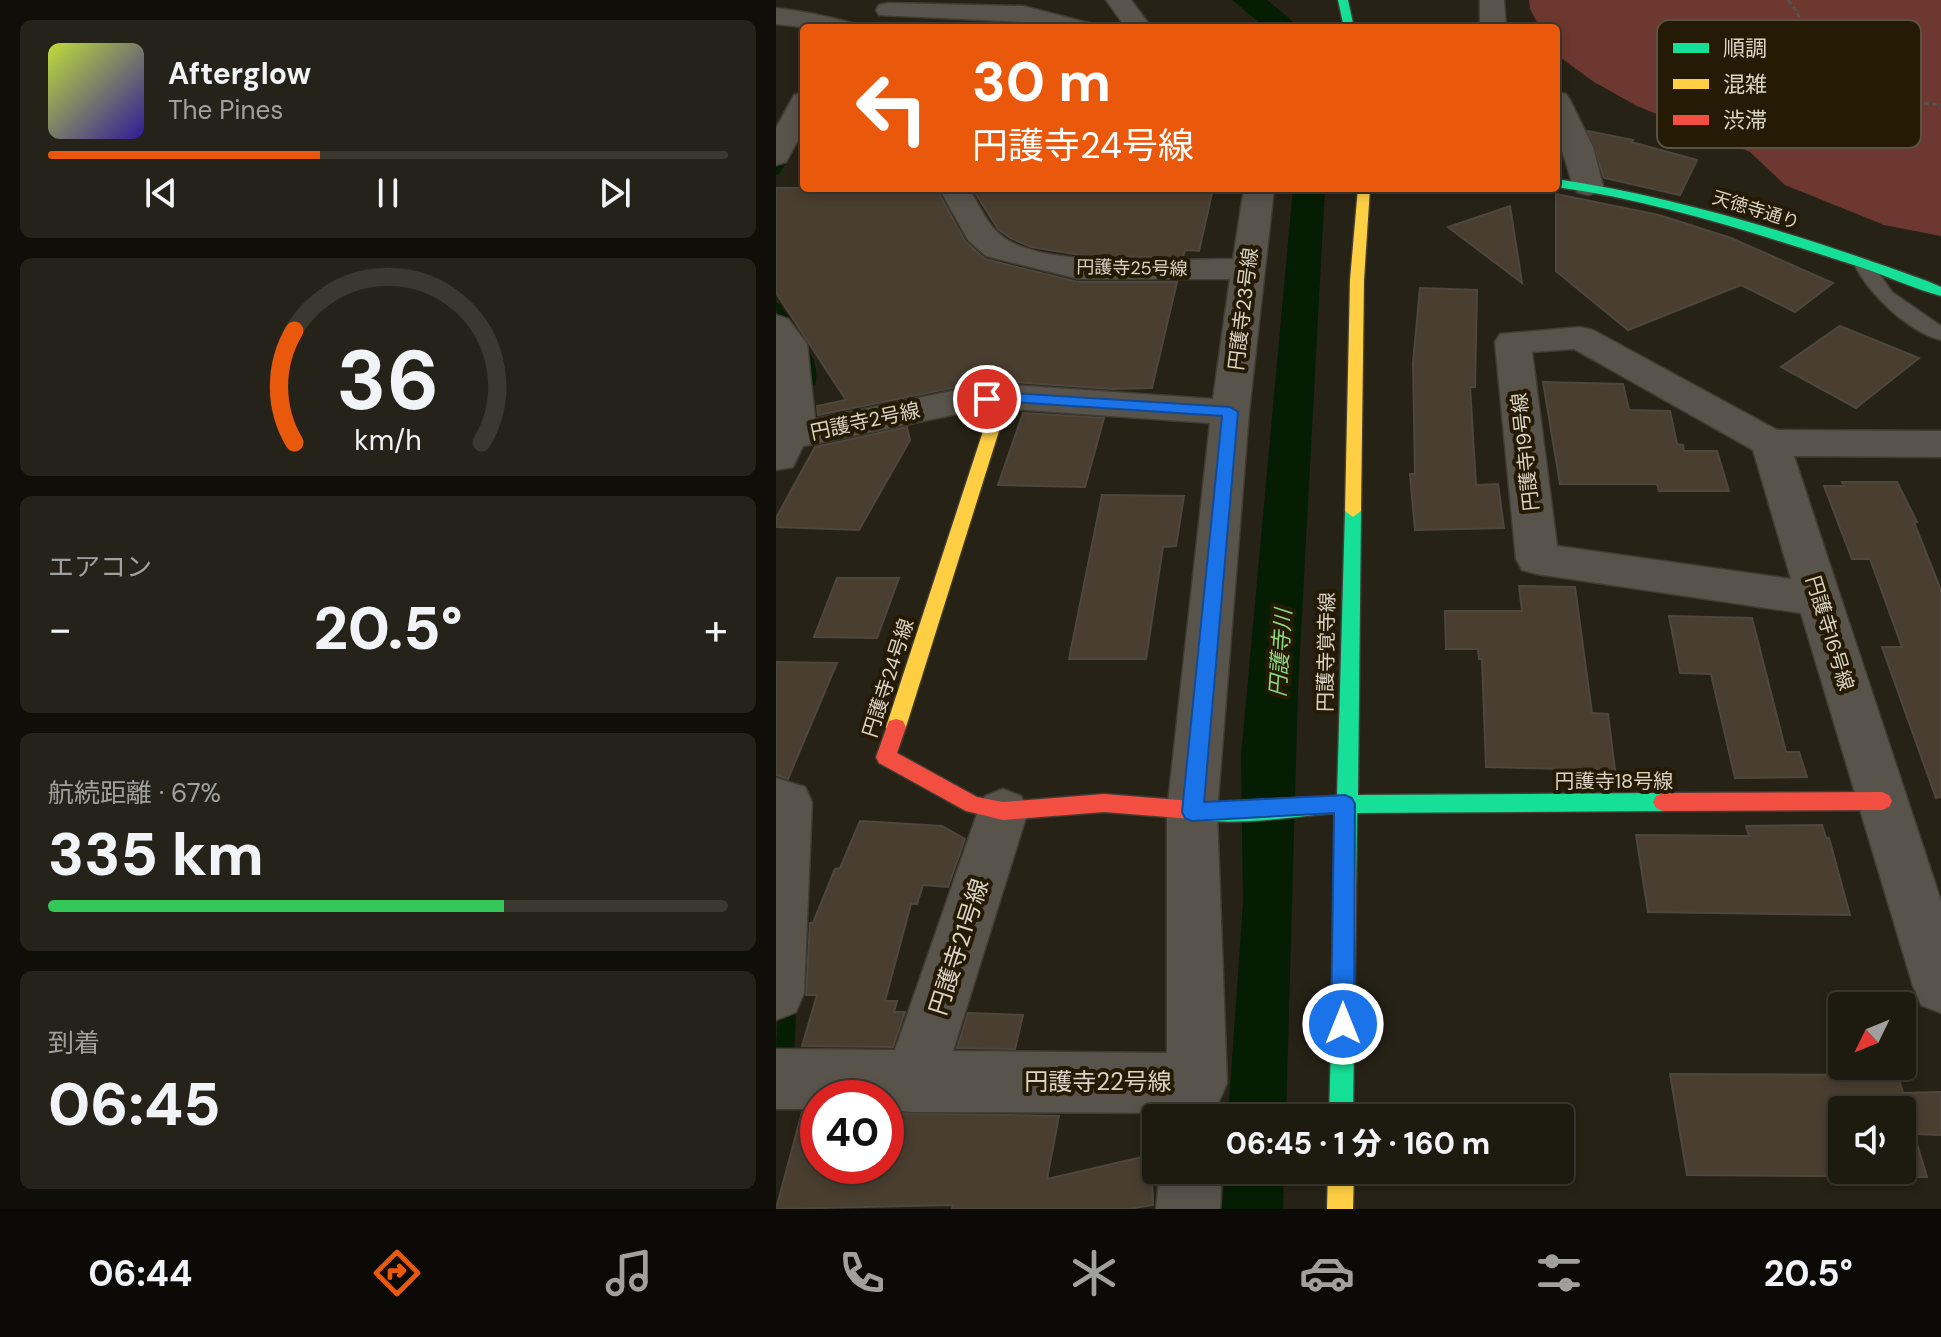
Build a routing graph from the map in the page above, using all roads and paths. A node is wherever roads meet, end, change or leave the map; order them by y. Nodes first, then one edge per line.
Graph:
1 (1118, 0) edge
2 (1343, 0) edge
3 (1492, 0) edge
4 (1788, 0) edge
5 (885, 13) edge
6 (776, 16) edge
7 (1801, 20) edge
8 (826, 24) edge
9 (1064, 24) edge
10 (1136, 24) edge
11 (1348, 24) edge
12 (1493, 24) edge
13 (1921, 102) edge
14 (1941, 105) edge
15 (1560, 109) edge
16 (800, 112) edge
17 (788, 147) edge
18 (1560, 183) edge
19 (1588, 186) junction
20 (956, 192) edge
21 (1258, 192) edge
22 (1364, 192) edge
23 (1863, 264) junction
24 (1248, 269) junction
25 (1941, 292) edge
26 (776, 326) edge
27 (1941, 334) edge
28 (1013, 397) junction
29 (1230, 412) junction
30 (1770, 443) junction
31 (1941, 444) edge
32 (782, 450) edge
33 (1820, 599) junction
34 (776, 799) edge
35 (1882, 801) junction
36 (1345, 804) junction
37 (1003, 811) junction
38 (1204, 812) junction
39 (1941, 986) edge
40 (776, 993) edge
41 (776, 1079) edge
42 (914, 1082) junction
43 (1196, 1100) edge
44 (1341, 1104) edge
45 (1190, 1184) edge
46 (1341, 1184) edge
47 (1188, 1209) edge
48 (1340, 1209) edge

1 - 10 street
2 - 11 street
3 - 12 street
4 - 7 path
5 - 9 street
6 - 8 street
13 - 14 path
15 - 19 street
16 - 17 street
18 - 19 street, 天徳寺通り
19 - 23 street, 天徳寺通り
20 - 24 street, 円護寺25号線
21 - 24 street, 円護寺23号線
22 - 36 street, 円護寺覚寺線
23 - 25 street, 天徳寺通り
23 - 27 lane
24 - 29 street, 円護寺23号線
26 - 32 street
28 - 29 street, 円護寺2号線
28 - 32 street, 円護寺2号線
28 - 37 street, 円護寺24号線
29 - 38 street, 円護寺23号線
30 - 31 street
30 - 33 street, 円護寺16号線
30 - 33 street, 円護寺19号線
33 - 35 street, 円護寺16号線
34 - 40 street
35 - 36 street, 円護寺18号線
35 - 39 street, 円護寺16号線
36 - 38 street, 円護寺24号線
36 - 44 street, 円護寺覚寺線
37 - 38 street, 円護寺24号線
37 - 42 street, 円護寺21号線
38 - 43 street, 円護寺22号線
41 - 42 street, 円護寺22号線
42 - 43 street, 円護寺22号線
45 - 47 street
46 - 48 street

